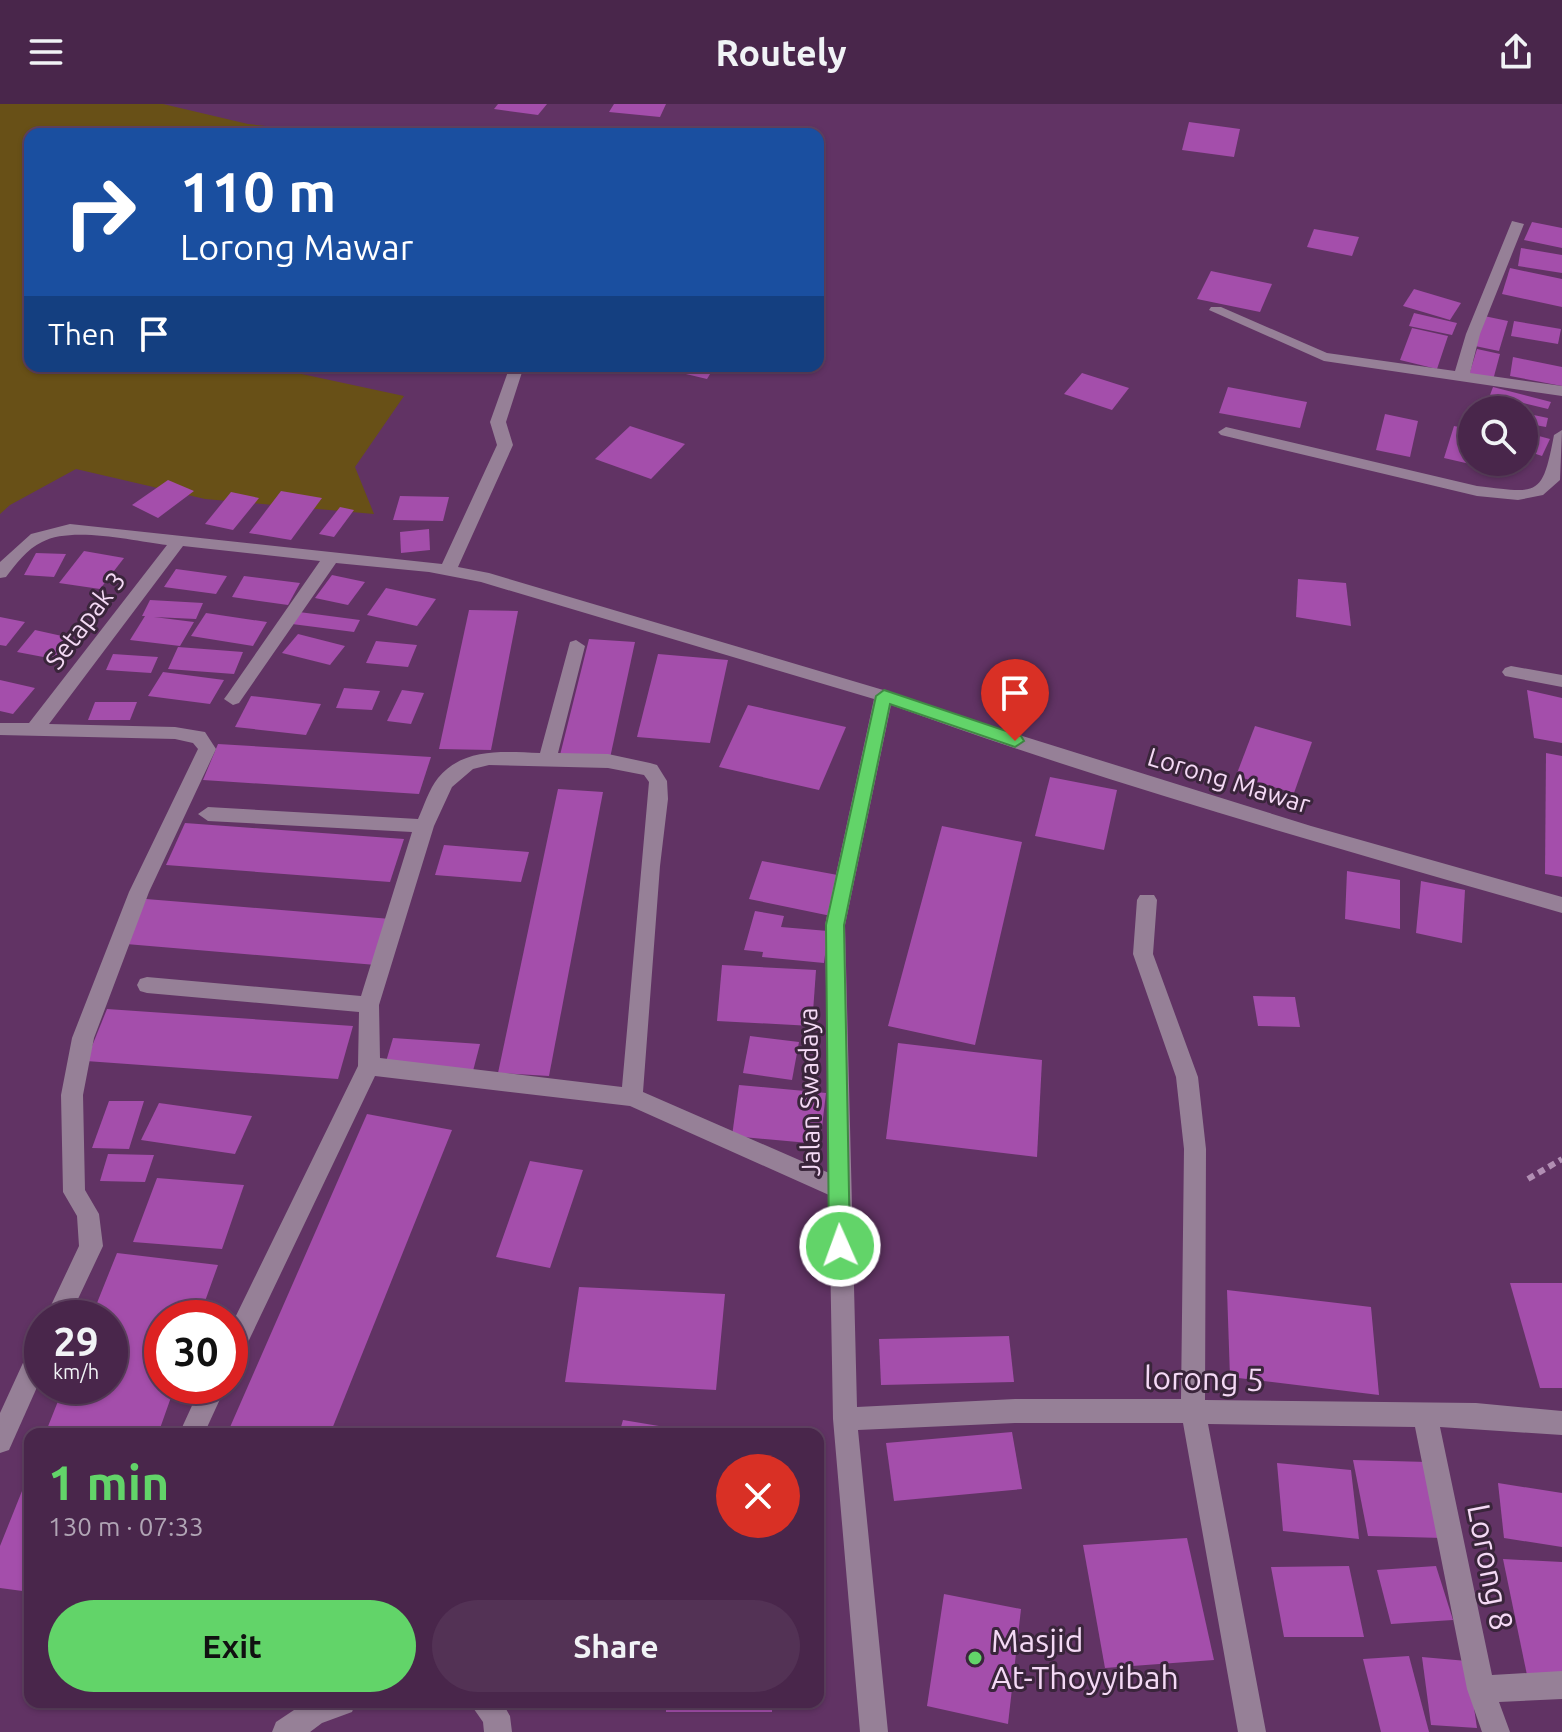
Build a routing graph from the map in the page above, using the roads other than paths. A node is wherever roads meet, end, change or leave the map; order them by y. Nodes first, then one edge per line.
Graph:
1 (1517, 224) dead end
2 (1216, 310) dead end
3 (515, 372) edge
4 (1461, 378) junction
5 (1562, 391) edge
6 (1226, 432) dead end
7 (1562, 435) edge
8 (178, 542) junction
9 (331, 558) junction
10 (448, 570) junction
11 (0, 573) edge
12 (576, 646) dead end
13 (1511, 672) dead end
14 (1562, 681) edge
15 (884, 696) junction
16 (233, 699) dead end
17 (0, 729) edge
18 (34, 730) junction
19 (547, 760) junction
20 (208, 814) dead end
21 (424, 826) junction
22 (1147, 900) dead end
23 (1562, 905) edge
24 (147, 985) dead end
25 (369, 1005) junction
26 (369, 1066) junction
27 (632, 1097) junction
28 (838, 1188) junction
29 (66, 1300) edge
30 (248, 1316) edge
31 (24, 1388) edge
32 (205, 1404) edge
33 (1193, 1411) junction
34 (1425, 1414) junction
35 (845, 1419) junction
36 (1562, 1423) edge
37 (194, 1428) edge
38 (0, 1441) edge
39 (1562, 1685) edge
40 (1481, 1689) junction
41 (326, 1708) edge
42 (489, 1708) edge
43 (286, 1732) edge
44 (498, 1732) edge
45 (874, 1732) edge
46 (1252, 1732) edge
47 (1496, 1732) edge

1 - 4 street
2 - 4 street
3 - 10 street
4 - 5 street
6 - 7 street
8 - 9 street, Lorong Mawar
8 - 11 street, Lorong Mawar
8 - 18 street, Setapak 3
9 - 10 street, Lorong Mawar
9 - 16 street
10 - 15 street, Lorong Mawar
12 - 19 street
13 - 14 street
15 - 23 street, Lorong Mawar
15 - 28 street, Jalan Swadaya
17 - 18 street
18 - 29 street
19 - 21 street
19 - 27 street
20 - 21 street
21 - 25 street
22 - 33 street
24 - 25 street
25 - 26 street
26 - 27 street
26 - 30 street
27 - 28 street
28 - 35 street, Jalan Swadaya
31 - 38 street
32 - 37 street
33 - 34 street, lorong 5
33 - 35 street, lorong 5
33 - 46 street
34 - 36 street, lorong 5
34 - 40 street, Lorong 8
35 - 45 street, Jalan Swadaya
39 - 40 street
40 - 47 street, Lorong 8
41 - 43 street
42 - 44 street

